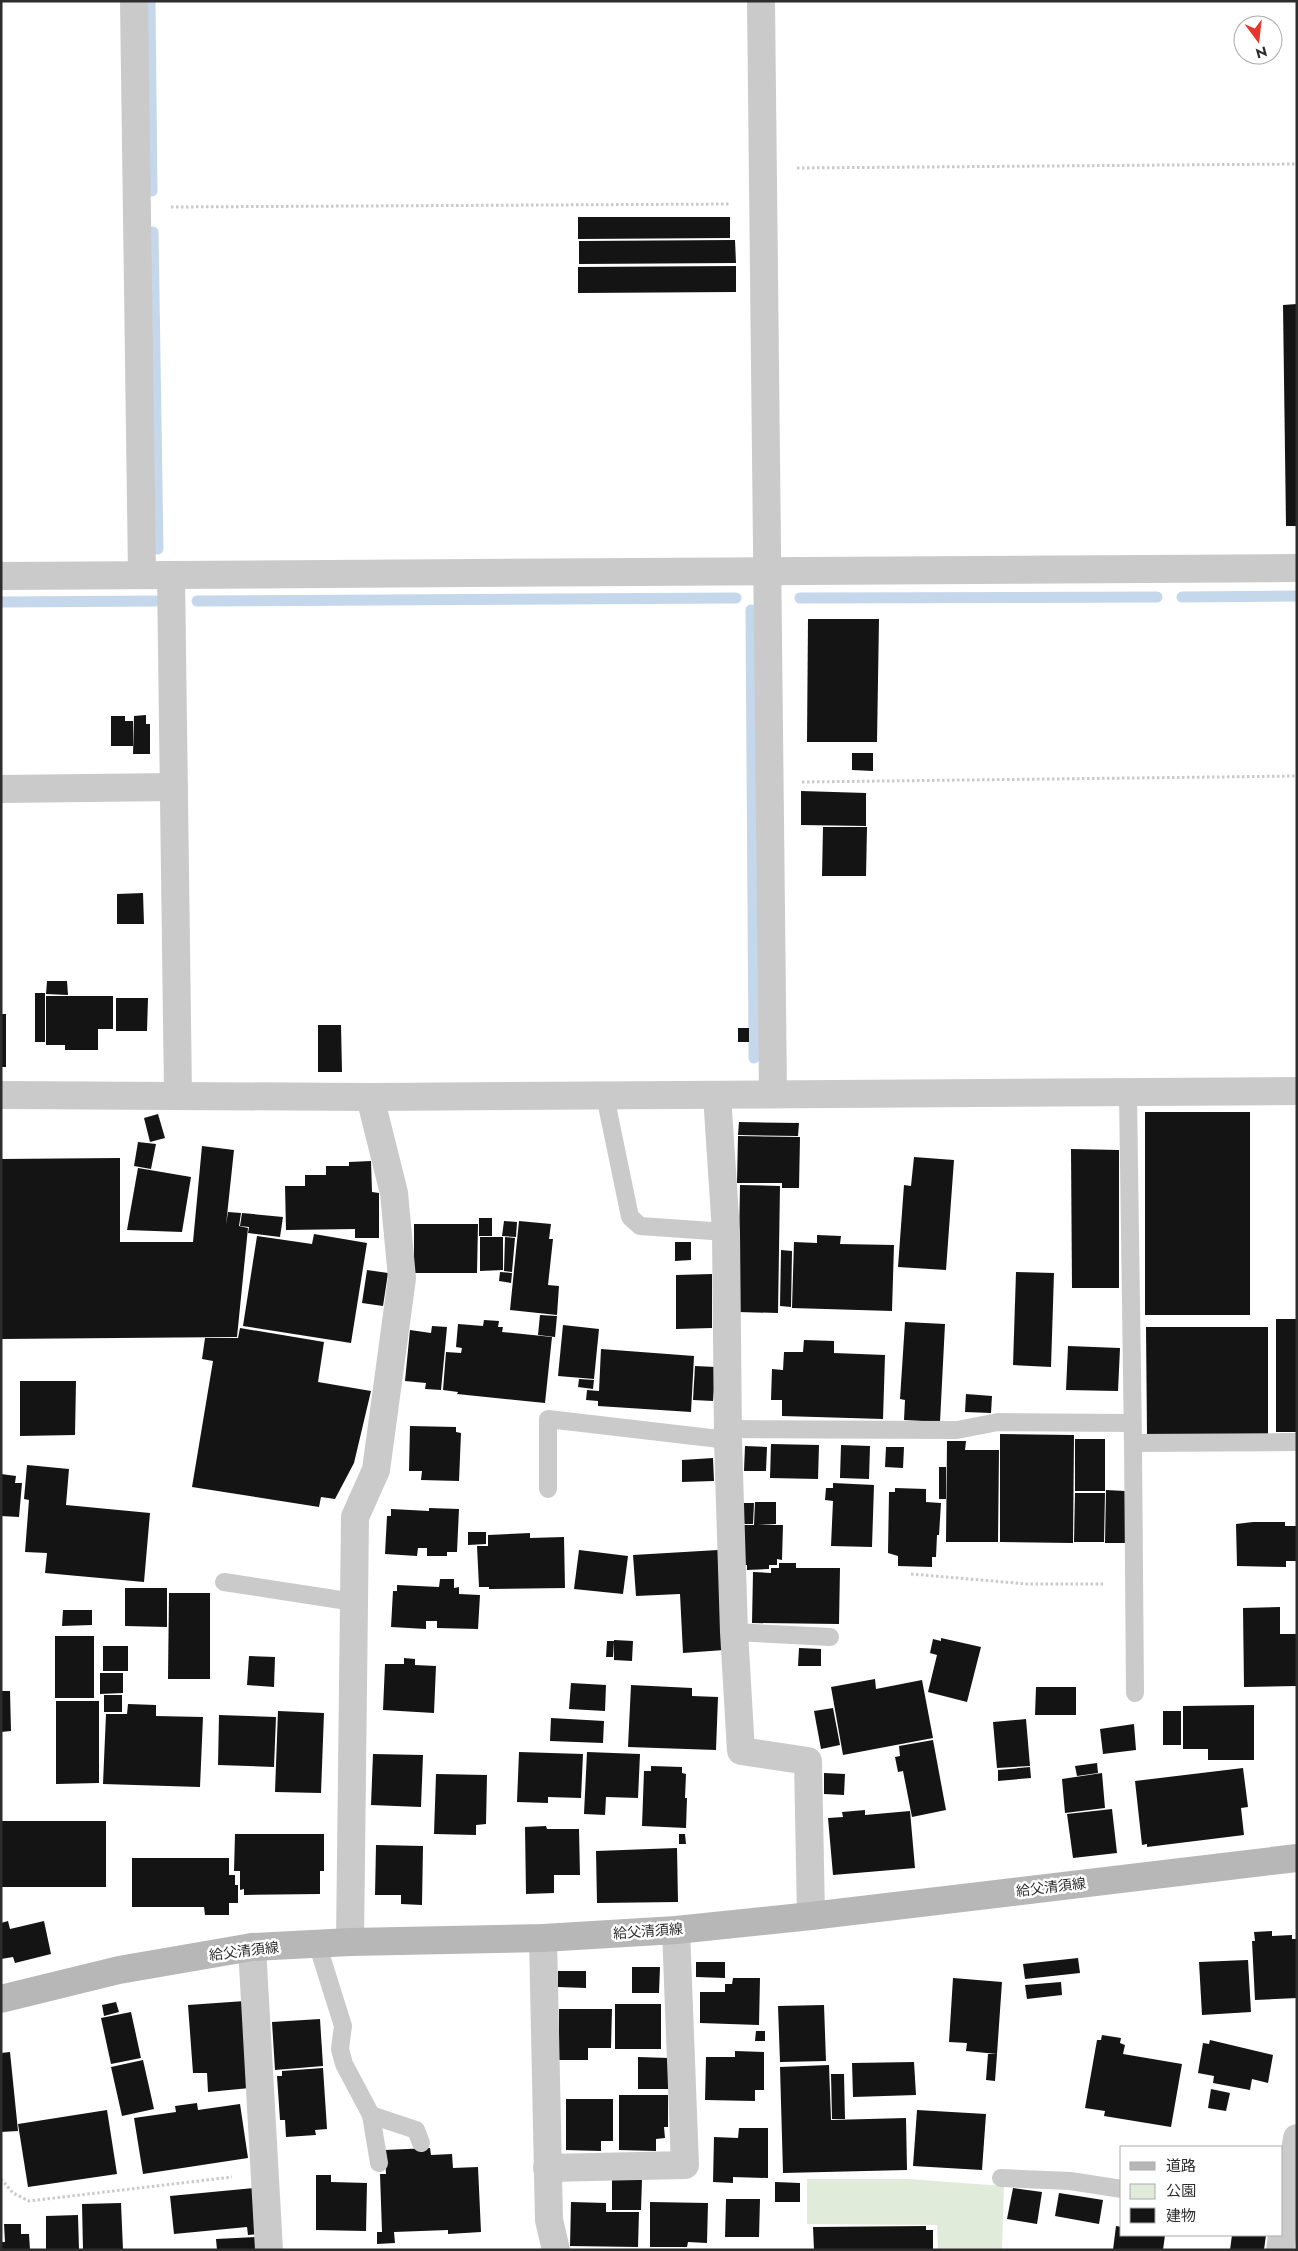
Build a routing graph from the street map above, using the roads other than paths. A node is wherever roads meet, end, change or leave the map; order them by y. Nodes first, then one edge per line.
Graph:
1 (134, 1) edge
2 (761, 1) edge
3 (1297, 568) edge
4 (768, 571) junction
5 (142, 575) junction
6 (171, 575) junction
7 (1, 576) edge
8 (174, 787) junction
9 (1, 789) edge
10 (1297, 1091) edge
11 (1128, 1093) junction
12 (1, 1094) edge
13 (773, 1094) junction
14 (178, 1095) junction
15 (716, 1095) junction
16 (605, 1096) junction
17 (370, 1097) junction
18 (726, 1232) junction
19 (1132, 1423) junction
20 (728, 1435) junction
21 (1297, 1442) edge
22 (1132, 1443) junction
23 (548, 1489) dead end
24 (224, 1582) dead end
25 (354, 1602) junction
26 (734, 1632) junction
27 (830, 1637) dead end
28 (1135, 1693) dead end
29 (1297, 1858) edge
30 (811, 1916) junction
31 (676, 1930) junction
32 (543, 1938) junction
33 (350, 1942) junction
34 (317, 1943) junction
35 (252, 1947) junction
36 (1, 1999) edge
37 (371, 2116) junction
38 (1297, 2138) edge
39 (420, 2143) dead end
40 (379, 2163) dead end
41 (547, 2168) junction
42 (1001, 2178) dead end
43 (1120, 2189) edge
44 (1283, 2215) edge
45 (1281, 2236) edge
46 (268, 2250) edge
47 (556, 2250) edge
48 (1280, 2250) edge

1 - 5 street
2 - 4 street
3 - 4 street
4 - 6 street
4 - 13 street
5 - 6 street
5 - 7 street
6 - 8 street
8 - 9 street
8 - 14 street
10 - 11 street
11 - 13 street
11 - 19 lane
12 - 14 street
13 - 15 street
14 - 17 street
15 - 16 street
15 - 18 street
16 - 17 street
16 - 18 lane
17 - 25 street
18 - 20 street
19 - 20 lane
19 - 22 lane
20 - 23 lane
20 - 26 street
21 - 22 lane
22 - 28 lane
24 - 25 lane
25 - 33 street
26 - 27 lane
26 - 30 street
29 - 30 main road, 給父清須線
30 - 31 main road, 給父清須線
31 - 32 main road, 給父清須線
31 - 41 street
32 - 33 main road, 給父清須線
32 - 41 street
33 - 34 main road, 給父清須線
34 - 35 main road, 給父清須線
34 - 37 lane
35 - 36 main road, 給父清須線
35 - 46 street
37 - 39 lane
37 - 40 lane
38 - 44 street
41 - 47 street
42 - 43 lane
45 - 48 street

